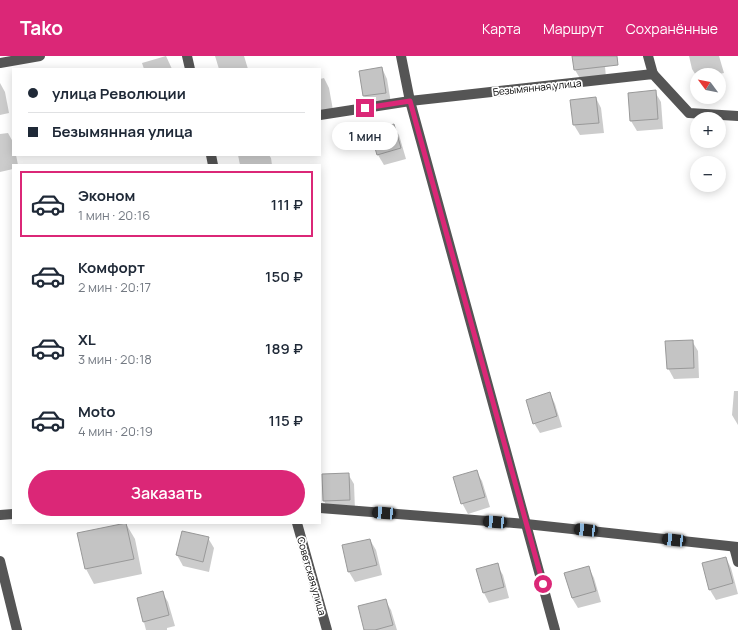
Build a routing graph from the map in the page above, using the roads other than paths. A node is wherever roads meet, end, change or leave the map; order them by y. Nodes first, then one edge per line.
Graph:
1 (40, 56) edge
2 (187, 56) edge
3 (401, 56) edge
4 (648, 56) edge
5 (0, 63) edge
6 (190, 68) edge
7 (653, 74) junction
8 (410, 101) junction
9 (321, 115) edge
10 (738, 116) edge
11 (321, 508) edge
12 (12, 514) edge
13 (0, 515) edge
14 (297, 524) edge
15 (526, 524) junction
16 (736, 547) edge
17 (0, 562) edge
18 (738, 562) edge
19 (17, 630) edge
20 (327, 630) edge
21 (555, 630) edge

1 - 5 street
2 - 6 street
3 - 8 street
4 - 7 street
7 - 8 street, Безымянная улица
7 - 10 street
8 - 9 street, Безымянная улица
8 - 15 street
11 - 15 street
12 - 13 street
14 - 20 street, Советская улица
15 - 16 street
15 - 21 street
16 - 18 street
17 - 19 street

